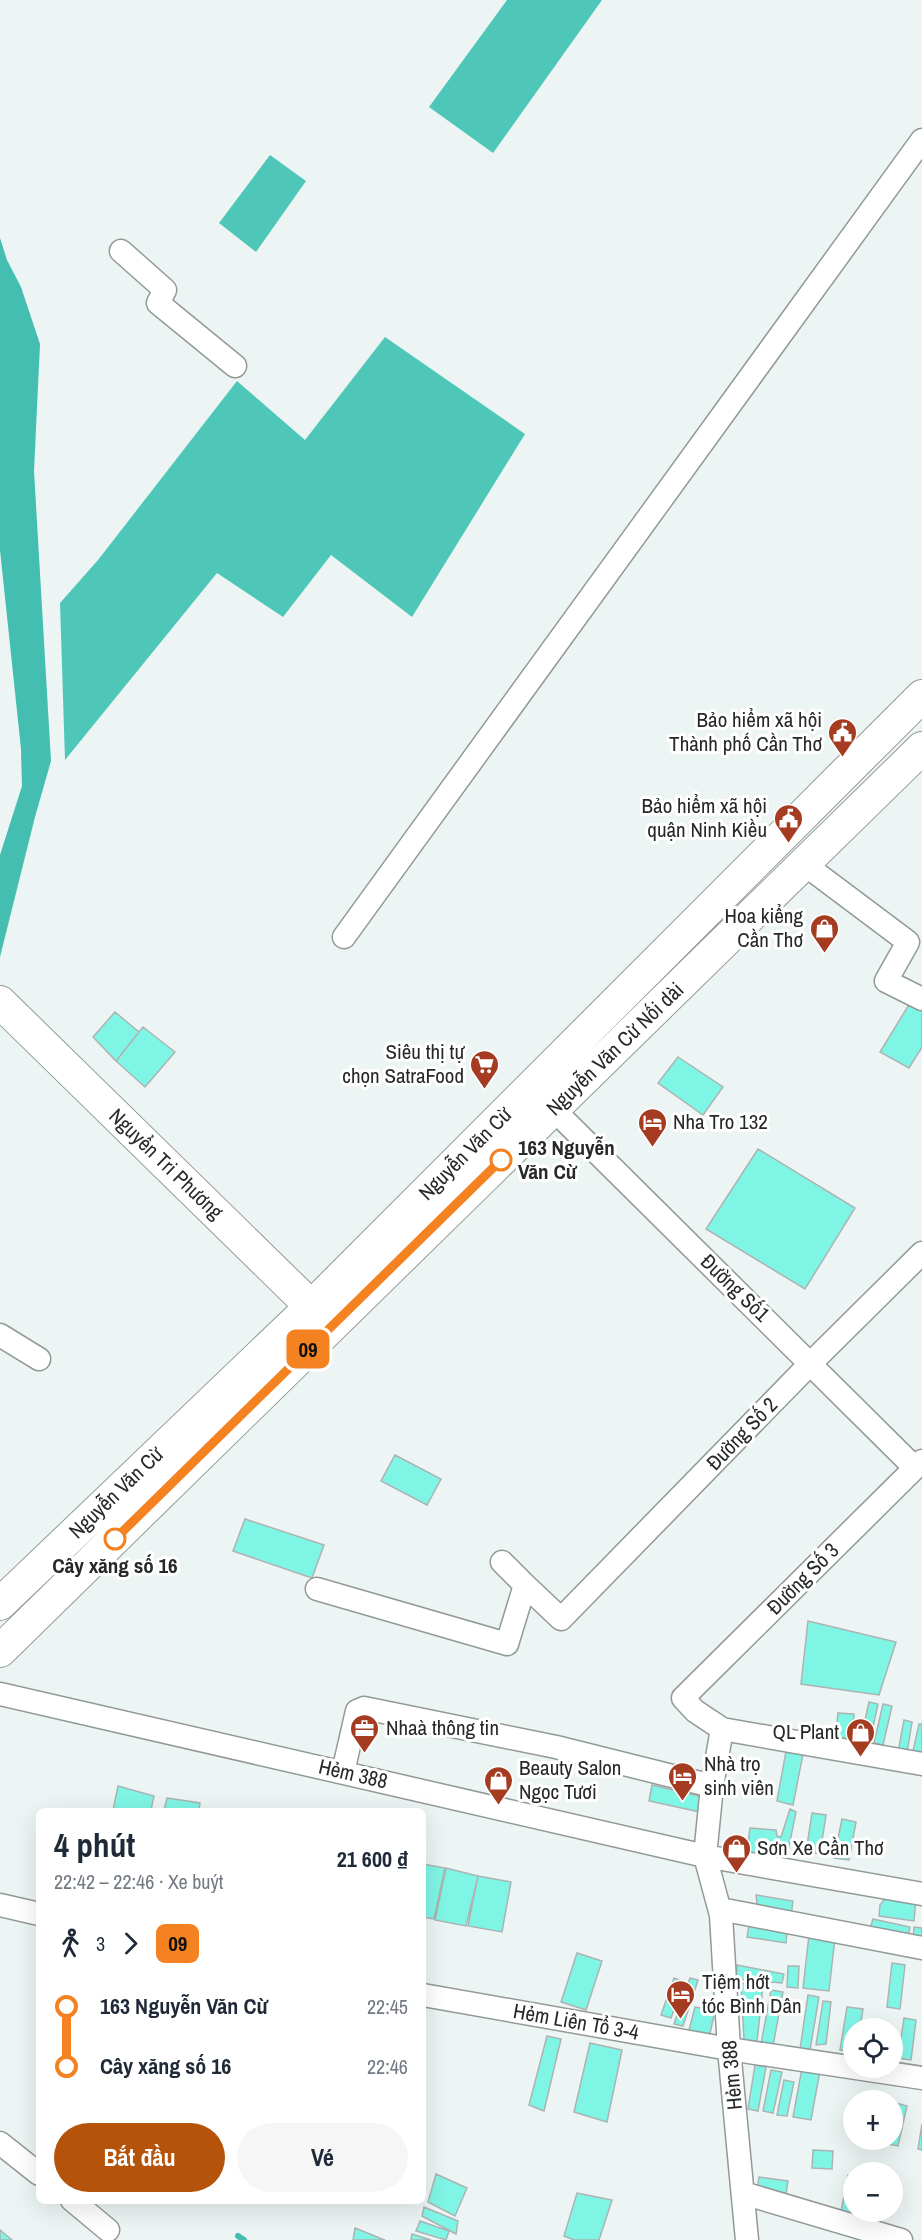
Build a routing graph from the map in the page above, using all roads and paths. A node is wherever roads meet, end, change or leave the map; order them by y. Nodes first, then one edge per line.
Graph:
1 (922, 140) edge
2 (121, 251) dead end
3 (235, 366) dead end
4 (922, 696) edge
5 (922, 748) edge
6 (804, 864) junction
7 (344, 937) dead end
8 (922, 999) edge
9 (0, 1002) edge
10 (553, 1109) junction
11 (922, 1253) edge
12 (321, 1316) junction
13 (0, 1335) edge
14 (39, 1359) dead end
15 (811, 1363) junction
16 (919, 1464) edge
17 (502, 1562) dead end
18 (525, 1585) junction
19 (317, 1589) dead end
20 (0, 1604) edge
21 (0, 1651) edge
22 (0, 1694) edge
23 (722, 1729) junction
24 (922, 1764) edge
25 (343, 1772) junction
26 (712, 1786) junction
27 (705, 1856) junction
28 (922, 1894) edge
29 (0, 1905) edge
30 (720, 1909) junction
31 (36, 1913) edge
32 (922, 1948) edge
33 (426, 1996) edge
34 (729, 2049) junction
35 (922, 2078) edge
36 (0, 2143) edge
37 (36, 2172) edge
38 (743, 2193) junction
39 (77, 2204) edge
40 (108, 2230) dead end
41 (747, 2240) edge
42 (901, 2240) edge

1 - 7 street
2 - 3 street
4 - 12 main road, Nguyễn Văn Cừ
5 - 6 main road, Nguyễn Văn Cừ Nối dài
6 - 8 street
6 - 10 main road, Nguyễn Văn Cừ Nối dài
9 - 12 main road, Nguyển Tri Phương
10 - 12 main road, Nguyễn Văn Cừ Nối dài
10 - 15 street, Đường Số1
11 - 15 street, Đường Số 2
12 - 20 main road, Nguyễn Văn Cừ
12 - 21 main road, Nguyễn Văn Cừ Nối dài
13 - 14 street
15 - 16 street, Đường Số1
15 - 18 street, Đường Số 2
16 - 23 street, Đường Số 3
17 - 18 street
18 - 19 street
22 - 25 street, Hẻm 388
23 - 24 street
23 - 26 street, Hẻm 388
25 - 26 street
25 - 27 street, Hẻm 388
26 - 27 street, Hẻm 388
27 - 28 street, Hẻm 388
27 - 30 street, Hẻm 388
29 - 31 street
30 - 32 street
30 - 34 street, Hẻm 388
33 - 34 street, Hẻm Liên Tổ 3-4
34 - 35 street, Hẻm Liên Tổ 3-4
34 - 38 street, Hẻm 388
36 - 37 street
38 - 41 street, Hẻm 388
38 - 42 street
39 - 40 street

